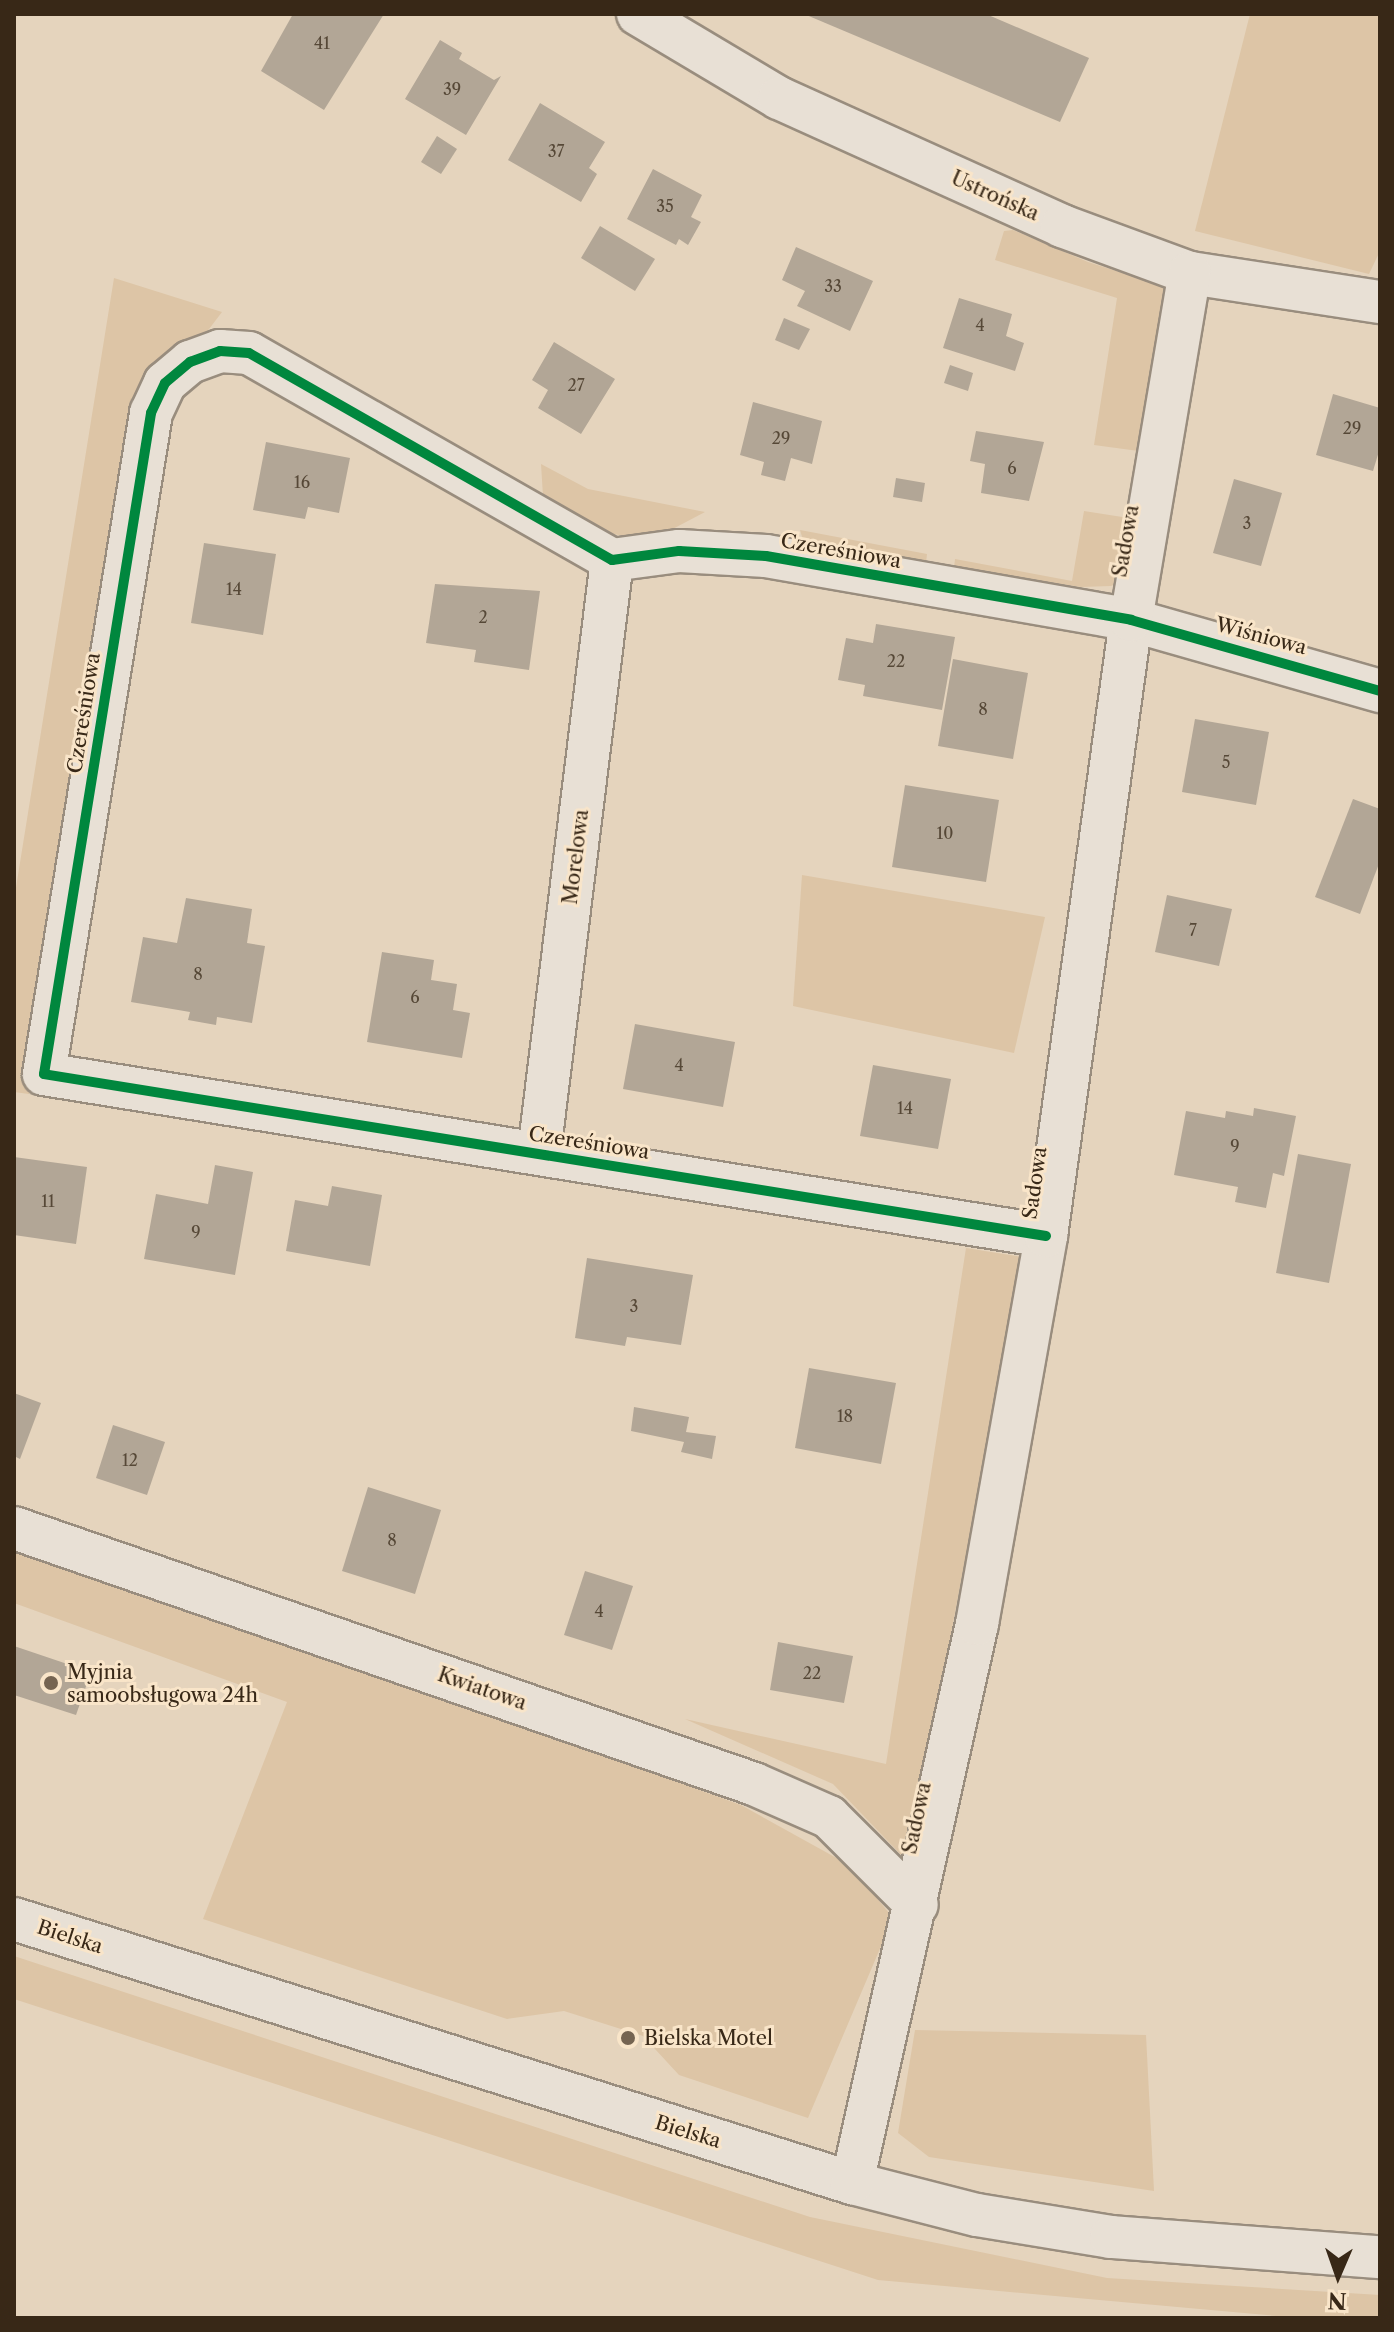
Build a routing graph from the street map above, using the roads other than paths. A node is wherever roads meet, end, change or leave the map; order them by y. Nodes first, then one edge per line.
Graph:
1 (638, 14) edge
2 (1190, 273) junction
3 (1380, 302) edge
4 (612, 560) junction
5 (1131, 620) junction
6 (1380, 691) edge
7 (539, 1153) junction
8 (1046, 1236) junction
9 (14, 1528) edge
10 (917, 1905) junction
11 (14, 1919) edge
12 (852, 2183) junction
13 (1380, 2257) edge

1 - 2 street, Ustrońska
2 - 3 street, Ustrońska
2 - 5 street, Sadowa
4 - 5 street, Czereśniowa
4 - 7 street, Morelowa
4 - 7 street, Czereśniowa
5 - 6 street, Wiśniowa
5 - 8 street, Sadowa
7 - 8 street, Czereśniowa
8 - 10 street, Sadowa
9 - 10 street, Kwiatowa
10 - 12 street, Sadowa
11 - 12 street, Bielska
12 - 13 street, Bielska

